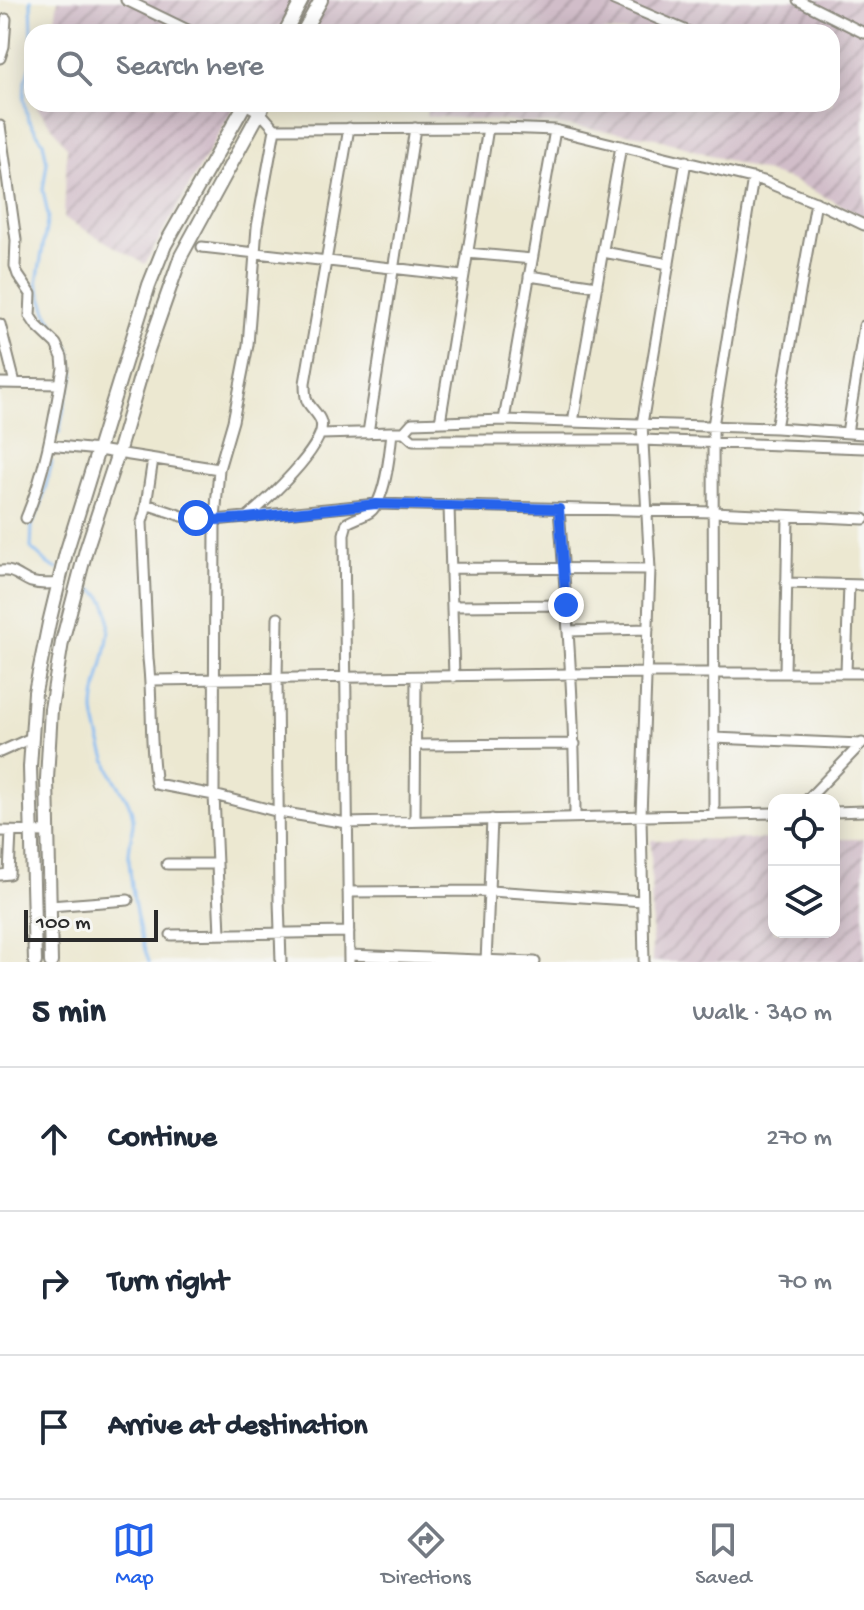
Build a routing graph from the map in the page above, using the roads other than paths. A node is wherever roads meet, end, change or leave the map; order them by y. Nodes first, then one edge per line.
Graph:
1 (126, 0) edge
2 (302, 0) edge
3 (321, 0) edge
4 (614, 0) edge
5 (798, 0) edge
6 (6, 19) dead end
7 (176, 24) edge
8 (289, 24) edge
9 (308, 24) edge
10 (670, 24) edge
11 (864, 33) edge
12 (0, 58) edge
13 (240, 112) edge
14 (260, 112) edge
15 (264, 112) edge
16 (0, 126) edge
17 (349, 128) junction
18 (415, 128) junction
19 (488, 128) junction
20 (275, 129) junction
21 (555, 130) junction
22 (621, 146) junction
23 (686, 161) junction
24 (753, 178) junction
25 (816, 202) junction
26 (12, 207) junction
27 (0, 209) edge
28 (864, 225) edge
29 (202, 247) dead end
30 (603, 252) junction
31 (467, 253) junction
32 (255, 254) junction
33 (532, 259) junction
34 (326, 261) junction
35 (669, 264) junction
36 (394, 269) junction
37 (463, 276) junction
38 (529, 276) junction
39 (597, 286) junction
40 (0, 324) edge
41 (864, 326) edge
42 (0, 383) edge
43 (15, 383) junction
44 (60, 384) junction
45 (504, 420) junction
46 (440, 422) junction
47 (573, 422) junction
48 (642, 424) junction
49 (713, 426) junction
50 (776, 428) junction
51 (392, 432) junction
52 (404, 432) junction
53 (368, 433) junction
54 (847, 433) junction
55 (321, 434) junction
56 (864, 434) edge
57 (642, 440) junction
58 (713, 442) junction
59 (49, 445) junction
60 (864, 448) edge
61 (98, 450) junction
62 (118, 453) junction
63 (153, 459) junction
64 (219, 469) junction
65 (146, 504) junction
66 (376, 504) junction
67 (449, 506) junction
68 (559, 509) junction
69 (647, 512) junction
70 (713, 512) junction
71 (788, 516) junction
72 (26, 518) dead end
73 (246, 518) junction
74 (864, 519) edge
75 (215, 520) junction
76 (451, 568) junction
77 (650, 569) junction
78 (564, 570) junction
79 (0, 571) edge
80 (59, 583) junction
81 (786, 583) junction
82 (849, 585) junction
83 (864, 585) edge
84 (566, 605) junction
85 (452, 606) junction
86 (278, 618) dead end
87 (648, 629) junction
88 (569, 631) junction
89 (785, 672) junction
90 (846, 672) junction
91 (647, 673) junction
92 (714, 673) junction
93 (864, 673) edge
94 (572, 675) junction
95 (416, 677) junction
96 (454, 677) junction
97 (345, 679) junction
98 (151, 680) junction
99 (277, 680) junction
100 (215, 681) junction
101 (31, 738) junction
102 (714, 738) junction
103 (863, 742) edge
104 (575, 744) junction
105 (415, 745) junction
106 (0, 752) edge
107 (813, 794) edge
108 (214, 795) junction
109 (864, 811) edge
110 (279, 812) junction
111 (840, 812) edge
112 (768, 813) edge
113 (714, 814) junction
114 (641, 816) junction
115 (575, 817) junction
116 (492, 819) junction
117 (415, 821) junction
118 (347, 823) junction
119 (5, 831) edge
120 (31, 831) junction
121 (48, 832) junction
122 (167, 864) dead end
123 (217, 864) junction
124 (0, 875) edge
125 (490, 891) junction
126 (348, 892) junction
127 (128, 900) dead end
128 (643, 901) junction
129 (50, 906) junction
130 (349, 932) junction
131 (280, 933) junction
132 (220, 934) junction
133 (171, 935) dead end
134 (349, 958) edge
135 (486, 960) edge
136 (35, 962) edge
137 (51, 962) edge
138 (281, 962) edge
139 (535, 962) edge
140 (644, 962) edge

1 - 7 street
2 - 8 main road
3 - 9 main road
4 - 10 street
5 - 11 street
6 - 12 street
13 - 61 main road
14 - 62 main road
15 - 20 street
16 - 26 street
17 - 18 street
17 - 20 street
17 - 34 street
18 - 19 street
18 - 36 street
19 - 21 street
19 - 31 street
20 - 32 street
21 - 22 street
21 - 33 street
22 - 23 street
22 - 30 street
23 - 24 street
23 - 35 street
24 - 25 street
24 - 49 street
25 - 28 street
25 - 50 street
26 - 27 street
26 - 44 street
29 - 32 street
30 - 35 street
30 - 39 street
31 - 33 street
31 - 37 street
32 - 34 street
32 - 64 street
33 - 38 street
34 - 36 street
34 - 55 street
35 - 48 street
36 - 37 street
36 - 53 street
37 - 46 street
38 - 39 street
38 - 45 street
39 - 47 street
40 - 43 street
41 - 54 street
42 - 43 street
43 - 44 street
44 - 59 street
45 - 46 street
45 - 47 street
46 - 52 street
47 - 48 street
48 - 49 street
48 - 57 street
49 - 50 street
49 - 58 street
50 - 54 street
51 - 52 street
51 - 53 street
51 - 66 street
52 - 57 street
53 - 55 street
54 - 56 street
55 - 73 street
57 - 58 street
57 - 69 street
58 - 60 street
58 - 70 street
59 - 61 street
59 - 72 street
61 - 62 street
61 - 80 main road
62 - 63 street
62 - 121 main road
63 - 64 street
63 - 65 street
64 - 75 street
65 - 75 street
65 - 98 street
66 - 67 street
66 - 73 street
66 - 97 street
67 - 68 street
67 - 76 street
68 - 69 street
68 - 78 street
69 - 70 street
69 - 77 street
70 - 71 street
70 - 92 street
71 - 74 street
71 - 81 street
73 - 75 street
75 - 100 street
76 - 78 street
76 - 85 street
77 - 78 street
77 - 87 street
78 - 84 street
79 - 80 street
80 - 101 main road
81 - 82 street
81 - 89 street
82 - 83 street
82 - 90 street
84 - 85 street
84 - 88 street
85 - 96 street
86 - 99 street
87 - 88 street
87 - 91 street
88 - 94 street
89 - 90 street
89 - 92 street
90 - 93 street
91 - 92 street
91 - 94 street
91 - 114 street
92 - 102 street
94 - 96 street
94 - 104 street
95 - 96 street
95 - 97 street
95 - 105 street
97 - 99 street
97 - 118 street
98 - 100 street
98 - 108 street
99 - 100 street
99 - 110 street
100 - 108 street
101 - 106 street
101 - 120 main road
102 - 103 street
102 - 113 street
103 - 107 street
104 - 105 street
104 - 115 street
105 - 117 street
108 - 110 street
108 - 123 street
109 - 111 street
110 - 118 street
110 - 131 street
112 - 113 street
113 - 114 street
114 - 115 street
114 - 128 street
115 - 116 street
116 - 117 street
116 - 125 street
117 - 118 street
118 - 126 street
119 - 120 street
119 - 124 street
120 - 121 street
120 - 136 main road
121 - 129 main road
122 - 123 street
123 - 132 street
125 - 126 street
125 - 128 street
125 - 135 street
126 - 130 street
127 - 129 street
128 - 140 street
129 - 137 main road
130 - 131 street
130 - 134 street
131 - 132 street
131 - 138 street
132 - 133 street
134 - 135 street
135 - 139 street

